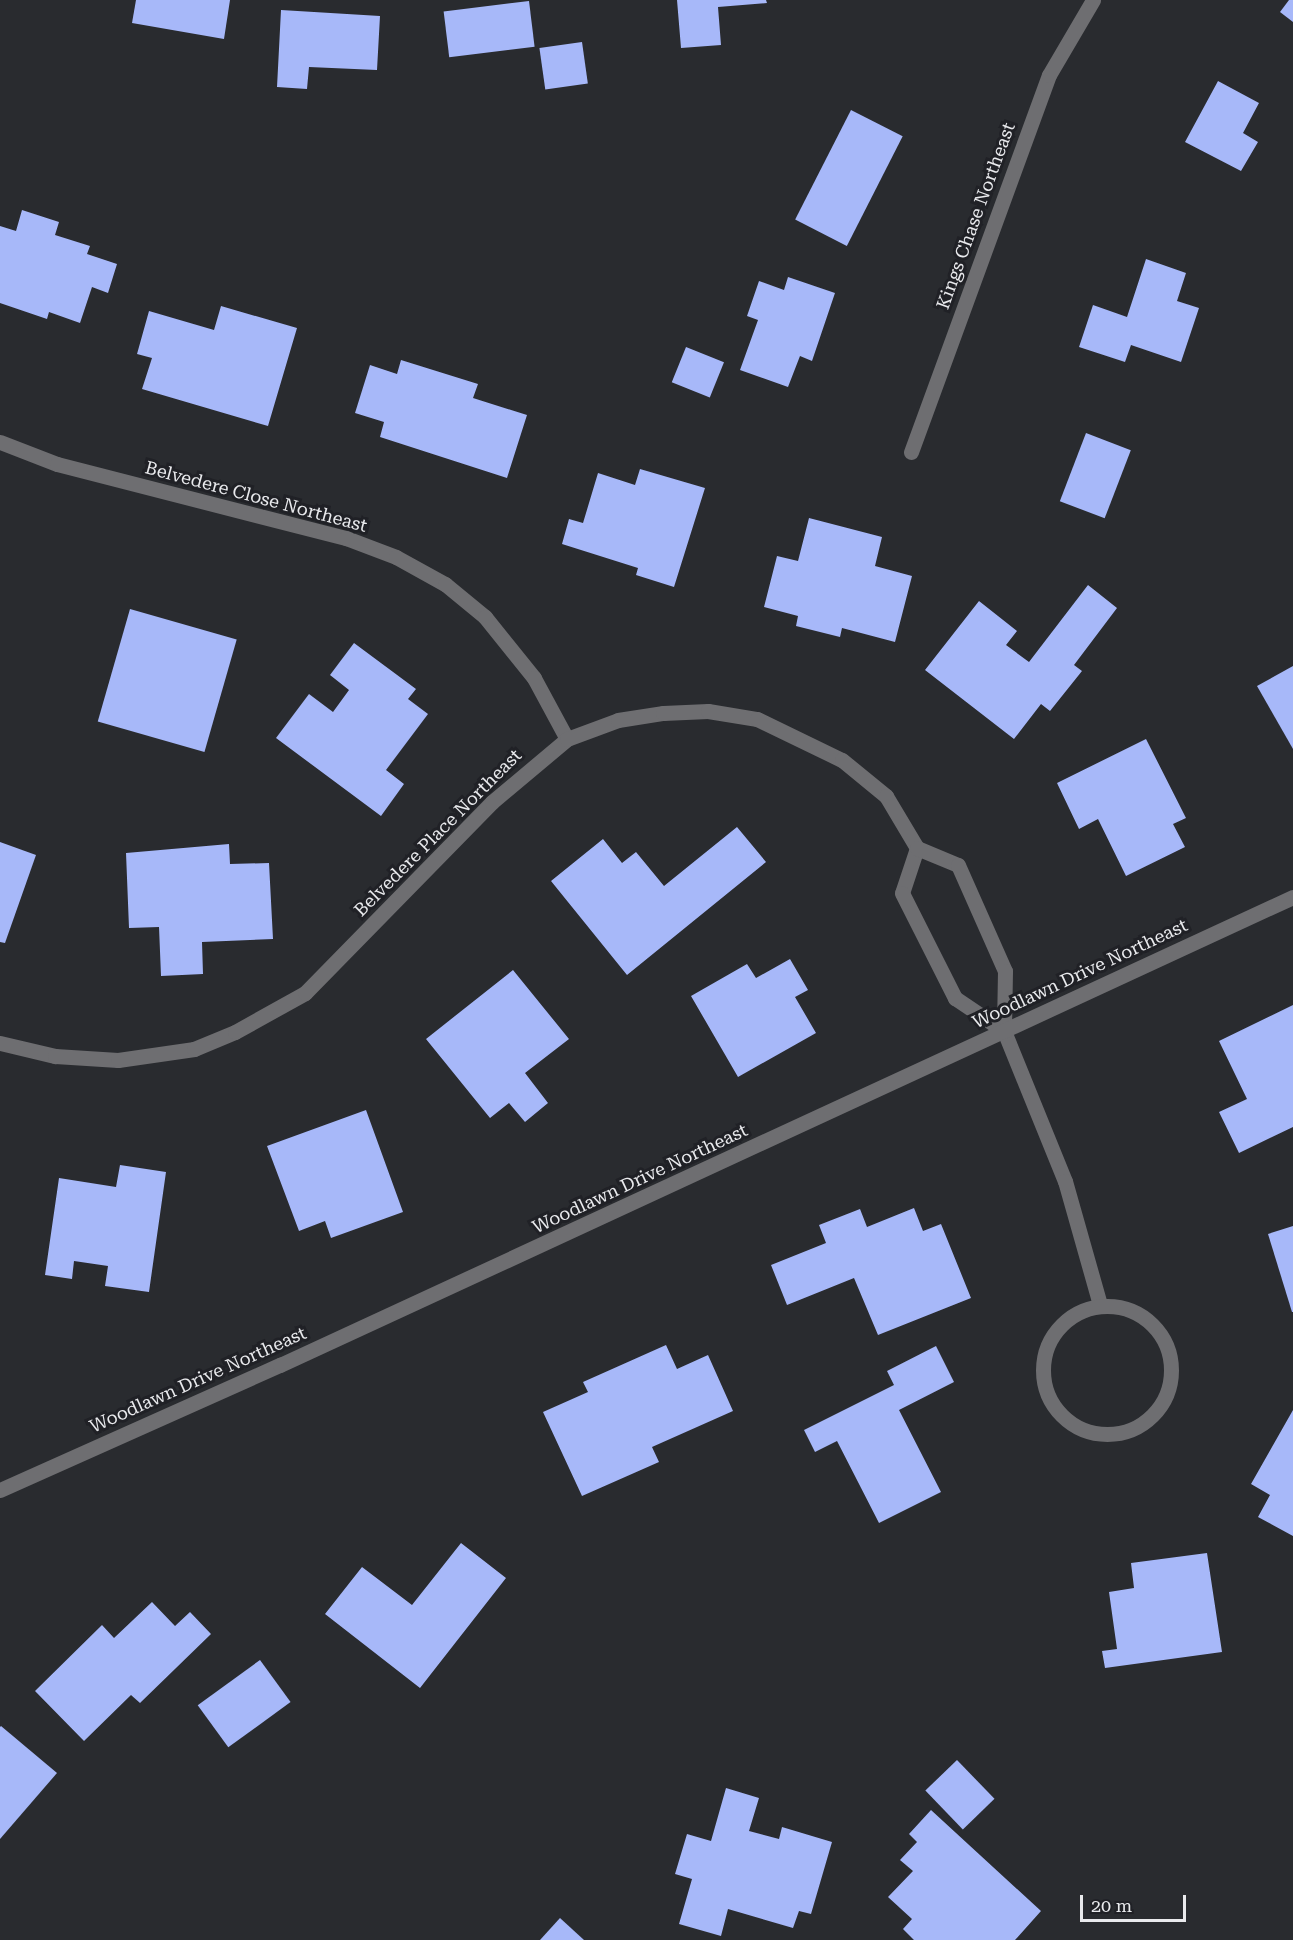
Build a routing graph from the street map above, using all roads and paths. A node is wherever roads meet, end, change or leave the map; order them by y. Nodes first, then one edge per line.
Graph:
1 (1093, 0) edge
2 (0, 442) edge
3 (911, 452) dead end
4 (567, 739) junction
5 (917, 848) junction
6 (1293, 897) edge
7 (1004, 1031) junction
8 (0, 1043) edge
9 (1100, 1305) junction
10 (0, 1490) edge

1 - 3 street, Kings Chase Northeast
2 - 4 street, Belvedere Close Northeast
4 - 5 street, Belvedere Place Northeast
4 - 8 street, Belvedere Place Northeast
5 - 7 street
5 - 7 street
6 - 7 street, Woodlawn Drive Northeast
7 - 9 street
7 - 10 street, Woodlawn Drive Northeast
9 - 9 street

